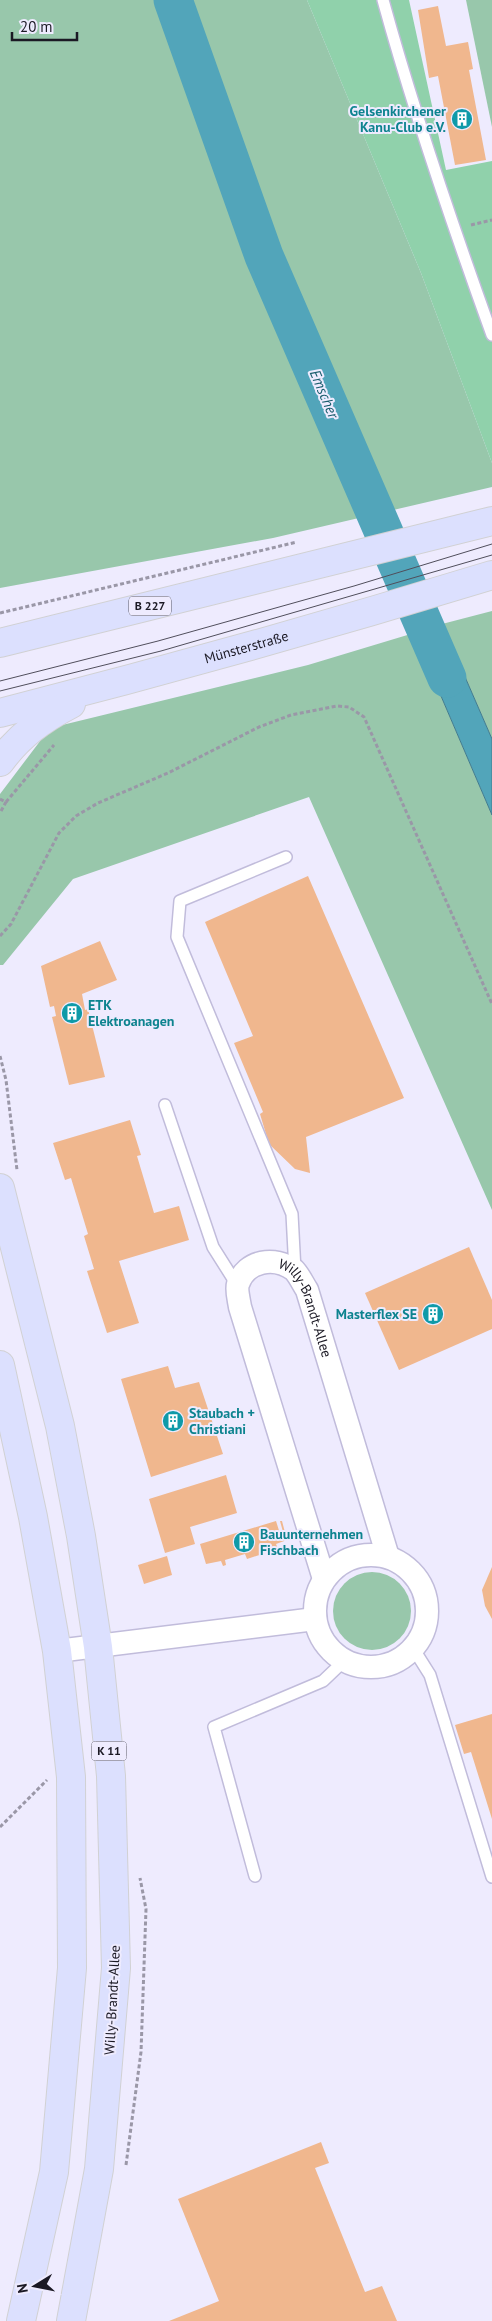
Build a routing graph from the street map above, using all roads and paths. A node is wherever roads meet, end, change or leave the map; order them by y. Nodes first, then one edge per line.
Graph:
1 (383, 0) edge
2 (492, 220) edge
3 (455, 231) junction
4 (492, 335) edge
5 (481, 523) edge
6 (302, 540) dead end
7 (492, 575) edge
8 (0, 613) edge
9 (0, 643) edge
10 (108, 686) junction
11 (0, 713) edge
12 (55, 743) dead end
13 (0, 762) edge
14 (0, 799) edge
15 (6, 802) junction
16 (0, 813) edge
17 (286, 856) dead end
18 (0, 936) edge
19 (492, 1004) edge
20 (165, 1105) dead end
21 (0, 1188) edge
22 (295, 1271) junction
23 (237, 1285) junction
24 (0, 1365) edge
25 (388, 1557) junction
26 (324, 1579) junction
27 (315, 1618) junction
28 (98, 1647) junction
29 (413, 1648) junction
30 (57, 1651) junction
31 (345, 1660) junction
32 (49, 1778) dead end
33 (0, 1827) edge
34 (255, 1876) dead end
35 (492, 1877) edge
36 (20, 2321) edge
37 (71, 2321) edge

1 - 3 lane
2 - 3 path
3 - 4 lane
5 - 9 main road, B 227
6 - 8 path
7 - 10 main road, Münsterstraße
10 - 11 main road, Münsterstraße
10 - 13 main road
12 - 15 path
14 - 15 path
15 - 16 path
17 - 22 lane
18 - 19 path
20 - 23 lane
21 - 28 main road, Willy-Brandt-Allee / K 11
22 - 23 street, Willy-Brandt-Allee
22 - 25 street, Willy-Brandt-Allee
23 - 26 street
24 - 30 main road
25 - 26 street
25 - 29 street
26 - 27 street
27 - 28 street
27 - 31 street
28 - 30 street
28 - 37 main road, Willy-Brandt-Allee / K 11
29 - 31 street
29 - 35 lane
30 - 36 main road
31 - 34 lane
32 - 33 path

